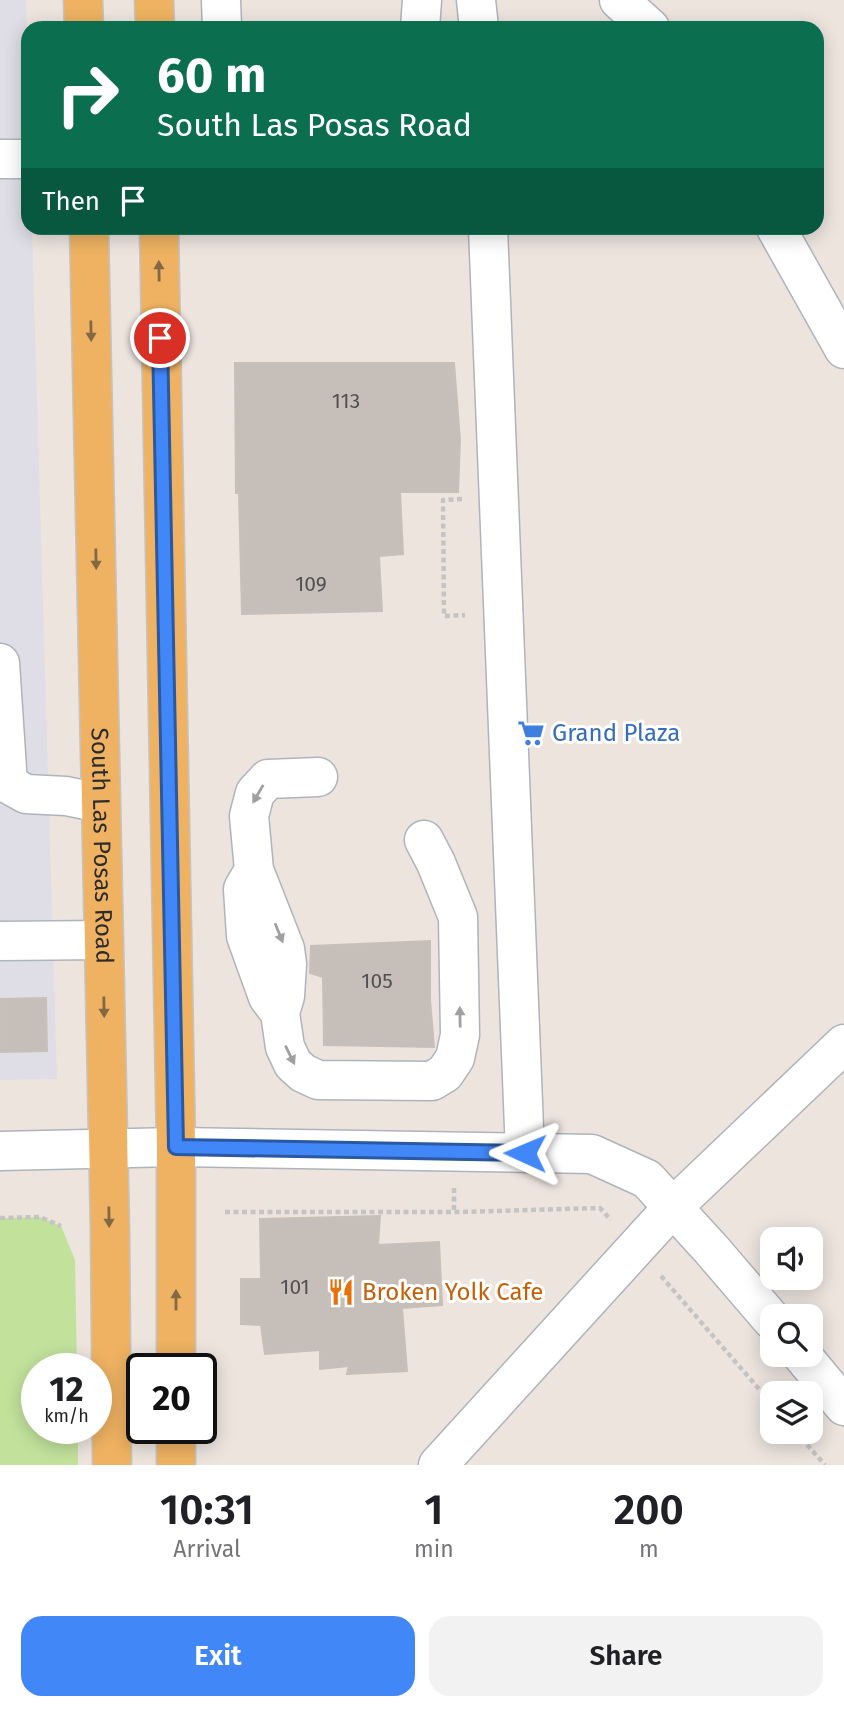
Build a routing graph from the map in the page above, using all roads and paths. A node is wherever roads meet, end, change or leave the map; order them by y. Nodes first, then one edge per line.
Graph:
1 (83, 0) edge
2 (154, 0) edge
3 (221, 0) edge
4 (422, 0) edge
5 (476, 0) edge
6 (620, 0) edge
7 (84, 21) edge
8 (155, 21) edge
9 (222, 21) edge
10 (420, 21) edge
11 (478, 21) edge
12 (642, 21) edge
13 (0, 159) edge
14 (21, 159) edge
15 (89, 235) edge
16 (159, 235) edge
17 (488, 235) edge
18 (780, 235) edge
19 (844, 349) edge
20 (0, 663) edge
21 (318, 777) dead end
22 (100, 803) junction
23 (424, 840) dead end
24 (103, 940) junction
25 (0, 941) edge
26 (844, 1044) edge
27 (176, 1147) junction
28 (108, 1148) junction
29 (0, 1151) edge
30 (525, 1153) junction
31 (673, 1206) junction
32 (225, 1212) dead end
33 (0, 1218) edge
34 (61, 1226) dead end
35 (635, 1247) junction
36 (760, 1306) edge
37 (176, 1353) edge
38 (812, 1367) edge
39 (760, 1390) edge
40 (844, 1406) edge
41 (176, 1444) edge
42 (807, 1444) edge
43 (113, 1465) edge
44 (176, 1465) edge
45 (438, 1465) edge
46 (825, 1465) edge

1 - 7 main road
2 - 8 main road
3 - 9 street
4 - 10 street
5 - 11 street
6 - 12 street
13 - 14 street
15 -> 22 main road, South Las Posas Road
27 -> 16 main road
17 - 30 street
18 - 19 street
20 - 22 street
21 -> 23 street
22 - 24 main road, South Las Posas Road
24 - 25 street
24 -> 28 main road, South Las Posas Road
26 - 31 street
27 - 28 street
27 - 30 street
37 -> 27 main road
28 - 29 street
28 -> 43 main road, South Las Posas Road
30 - 31 street
31 - 35 street
31 - 36 street
32 - 35 path
33 - 34 path
35 - 39 path
35 - 45 street
38 - 40 street
41 - 44 main road
42 - 46 path

